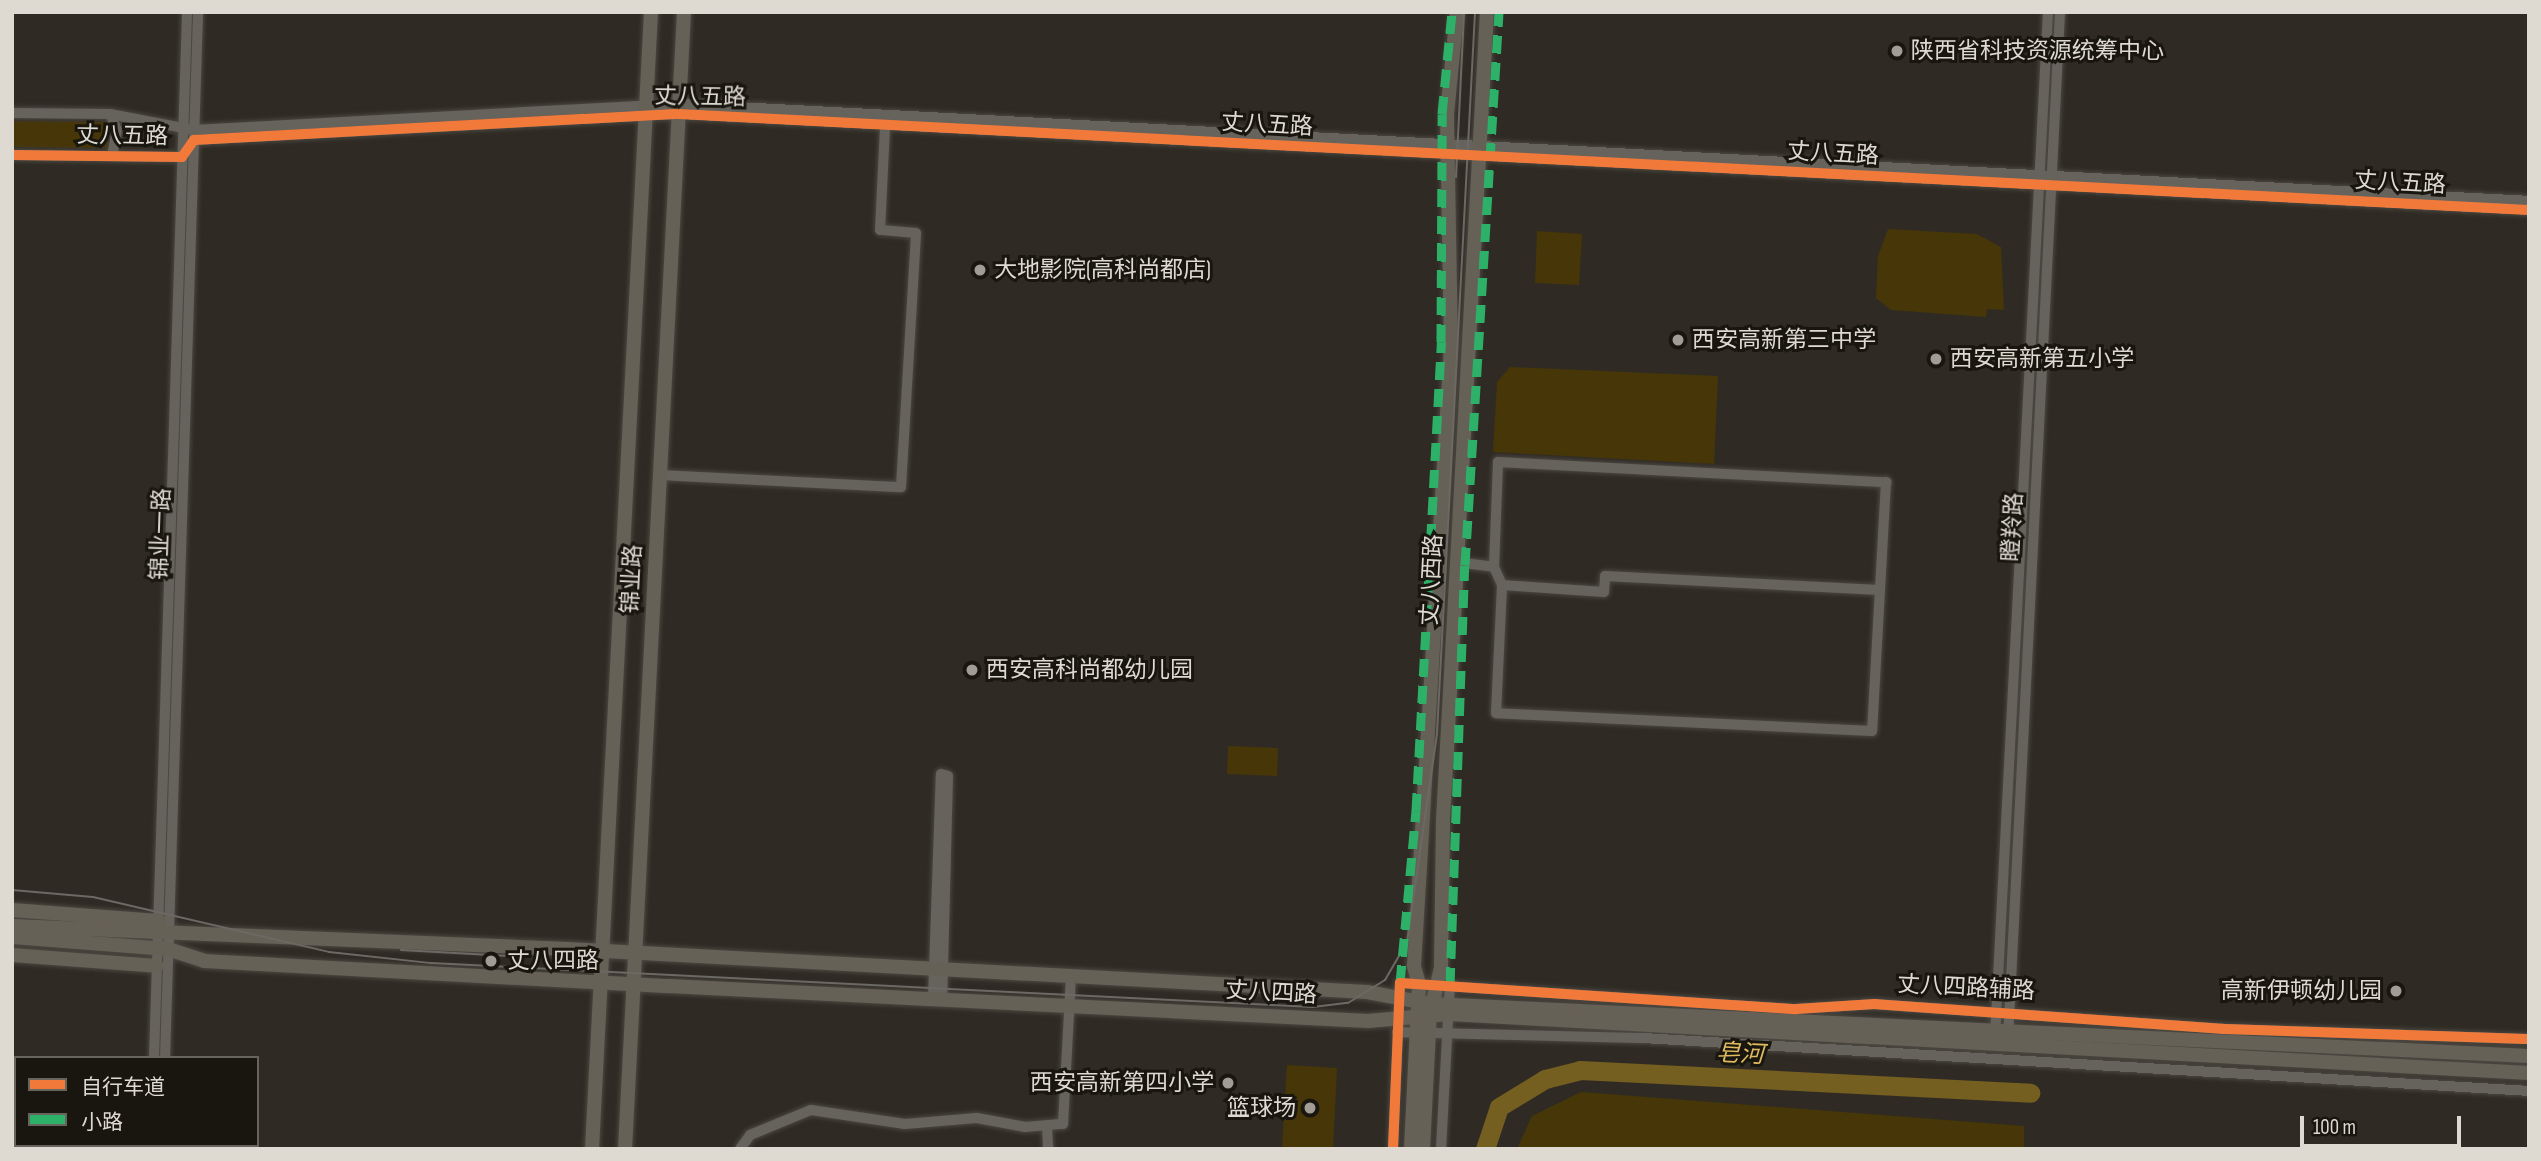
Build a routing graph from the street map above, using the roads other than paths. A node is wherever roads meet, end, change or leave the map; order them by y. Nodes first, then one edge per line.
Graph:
1 (187, 12) edge
2 (198, 12) edge
3 (651, 12) edge
4 (684, 12) edge
5 (1457, 12) edge
6 (1488, 12) edge
7 (2048, 12) edge
8 (2060, 12) edge
9 (680, 109) junction
10 (646, 111) junction
11 (12, 113) edge
12 (110, 114) junction
13 (183, 124) junction
14 (885, 127) junction
15 (194, 135) junction
16 (1448, 150) junction
17 (1480, 152) junction
18 (12, 155) edge
19 (112, 156) junction
20 (182, 157) junction
21 (2046, 181) junction
22 (2529, 201) edge
23 (2529, 211) edge
24 (660, 475) junction
25 (1455, 562) junction
26 (1494, 567) junction
27 (1502, 585) junction
28 (1880, 590) junction
29 (12, 910) edge
30 (159, 921) junction
31 (12, 926) edge
32 (12, 937) edge
33 (83, 937) junction
34 (163, 943) junction
35 (602, 954) junction
36 (12, 955) edge
37 (635, 955) junction
38 (157, 966) junction
39 (940, 971) junction
40 (1071, 978) junction
41 (600, 982) junction
42 (634, 983) junction
43 (1426, 984) junction
44 (1450, 985) junction
45 (938, 999) junction
46 (1070, 1005) junction
47 (1399, 1007) junction
48 (1424, 1008) junction
49 (1449, 1009) junction
50 (1997, 1011) junction
51 (2009, 1012) junction
52 (1397, 1032) junction
53 (1423, 1033) junction
54 (1448, 1034) junction
55 (2001, 1038) junction
56 (2529, 1040) edge
57 (154, 1056) edge
58 (165, 1056) edge
59 (2529, 1056) edge
60 (2529, 1073) edge
61 (2529, 1091) edge
62 (1047, 1127) junction
63 (592, 1149) edge
64 (625, 1149) edge
65 (740, 1149) edge
66 (1048, 1149) edge
67 (1393, 1149) edge
68 (1411, 1149) edge
69 (1423, 1149) edge
70 (1441, 1149) edge

1 - 13 street, 锦业一路
2 - 15 street, 锦业一路
3 - 10 main road, 锦业路
4 - 9 main road, 锦业路
5 - 16 main road, 丈八西路
6 - 17 main road, 丈八西路
7 - 21 street, 瞪羚路
8 - 21 street, 瞪羚路
9 - 10 street, 丈八五路
9 - 14 street, 丈八五路
9 - 16 street, 丈八五路
9 - 24 main road, 锦业路
10 - 15 street, 丈八五路
10 - 35 main road, 锦业路
11 - 12 street, 丈八五路
12 - 13 street, 丈八五路
12 - 19 street
13 - 15 street, 丈八五路
13 - 20 street, 锦业一路
14 - 16 street, 丈八五路
14 - 24 street
15 - 20 street, 丈八五路
15 - 34 street, 锦业一路
16 - 17 street, 丈八五路
16 - 43 main road, 丈八西路
17 - 21 street, 丈八五路
17 - 25 main road, 丈八西路
18 - 19 street, 丈八五路
19 - 20 street, 丈八五路
20 - 30 street, 锦业一路
21 - 22 street, 丈八五路
21 - 23 street, 丈八五路
21 - 50 street, 瞪羚路
21 - 51 street, 瞪羚路
24 - 37 main road, 锦业路
25 - 26 street
25 - 43 main road, 丈八西路
26 - 27 street
26 - 28 street
27 - 28 street
27 - 28 street
29 - 30 main road
30 - 34 street, 锦业一路
31 - 33 main road, 丈八四路
32 - 33 main road, 丈八四路
33 - 34 main road, 丈八四路
34 - 35 main road, 丈八四路
34 - 38 street, 锦业一路
34 - 41 main road, 丈八四路
34 - 58 street, 锦业一路
35 - 37 main road, 丈八四路
35 - 41 main road, 锦业路
36 - 38 main road
37 - 39 main road, 丈八四路
37 - 42 main road, 锦业路
38 - 57 street, 锦业一路
39 - 39 street
39 - 40 main road, 丈八四路
39 - 45 street
40 - 46 street
40 - 47 main road, 丈八四路
41 - 42 main road, 丈八四路
41 - 63 main road, 锦业路
42 - 45 main road, 丈八四路
42 - 64 main road, 锦业路
43 - 44 street, 丈八四路辅路
43 - 47 street, 丈八四路辅路
43 - 48 main road, 丈八西路
44 - 49 street
44 - 50 street, 丈八四路辅路
45 - 46 main road, 丈八四路
46 - 47 main road, 丈八四路
46 - 62 street
47 - 48 main road, 丈八四路
47 - 52 street
48 - 49 main road, 丈八四路
48 - 53 main road, 丈八西路
49 - 54 street
49 - 55 main road, 丈八四路
50 - 51 street, 丈八四路辅路
50 - 55 street, 瞪羚路
51 - 55 street, 瞪羚路
51 - 56 street, 丈八四路辅路
52 - 53 street
52 - 67 street
53 - 54 street
53 - 68 main road, 丈八西路
53 - 69 main road, 丈八西路
54 - 61 street
54 - 70 street
55 - 59 main road, 丈八四路
55 - 60 main road, 丈八四路
62 - 65 street
62 - 66 street

